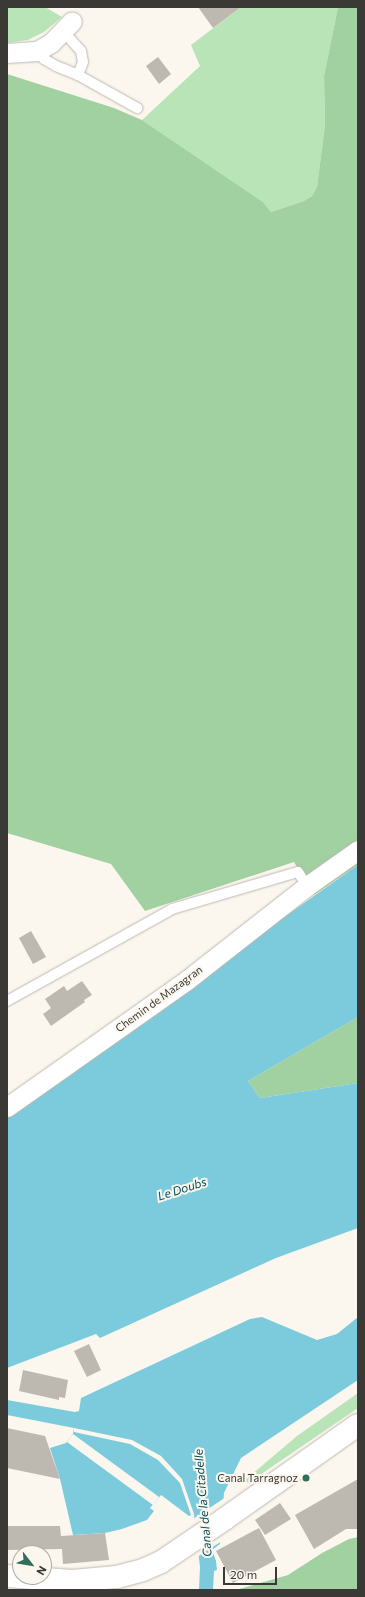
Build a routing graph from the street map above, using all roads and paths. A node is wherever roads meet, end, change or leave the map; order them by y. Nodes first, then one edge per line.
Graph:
1 (67, 26) joint
2 (37, 51) junction
3 (7, 53) edge
4 (78, 75) junction
5 (137, 108) dead end
6 (358, 850) edge
7 (307, 886) junction
8 (7, 1000) edge
9 (7, 1107) edge
10 (358, 1425) edge
11 (7, 1576) edge
12 (70, 1585) edge

1 - 2 street
1 - 4 lane
2 - 3 street
2 - 4 lane
4 - 5 lane
6 - 7 street, Chemin de Mazagran
7 - 8 lane
7 - 9 street, Chemin de Mazagran
10 - 12 main road
11 - 12 main road

